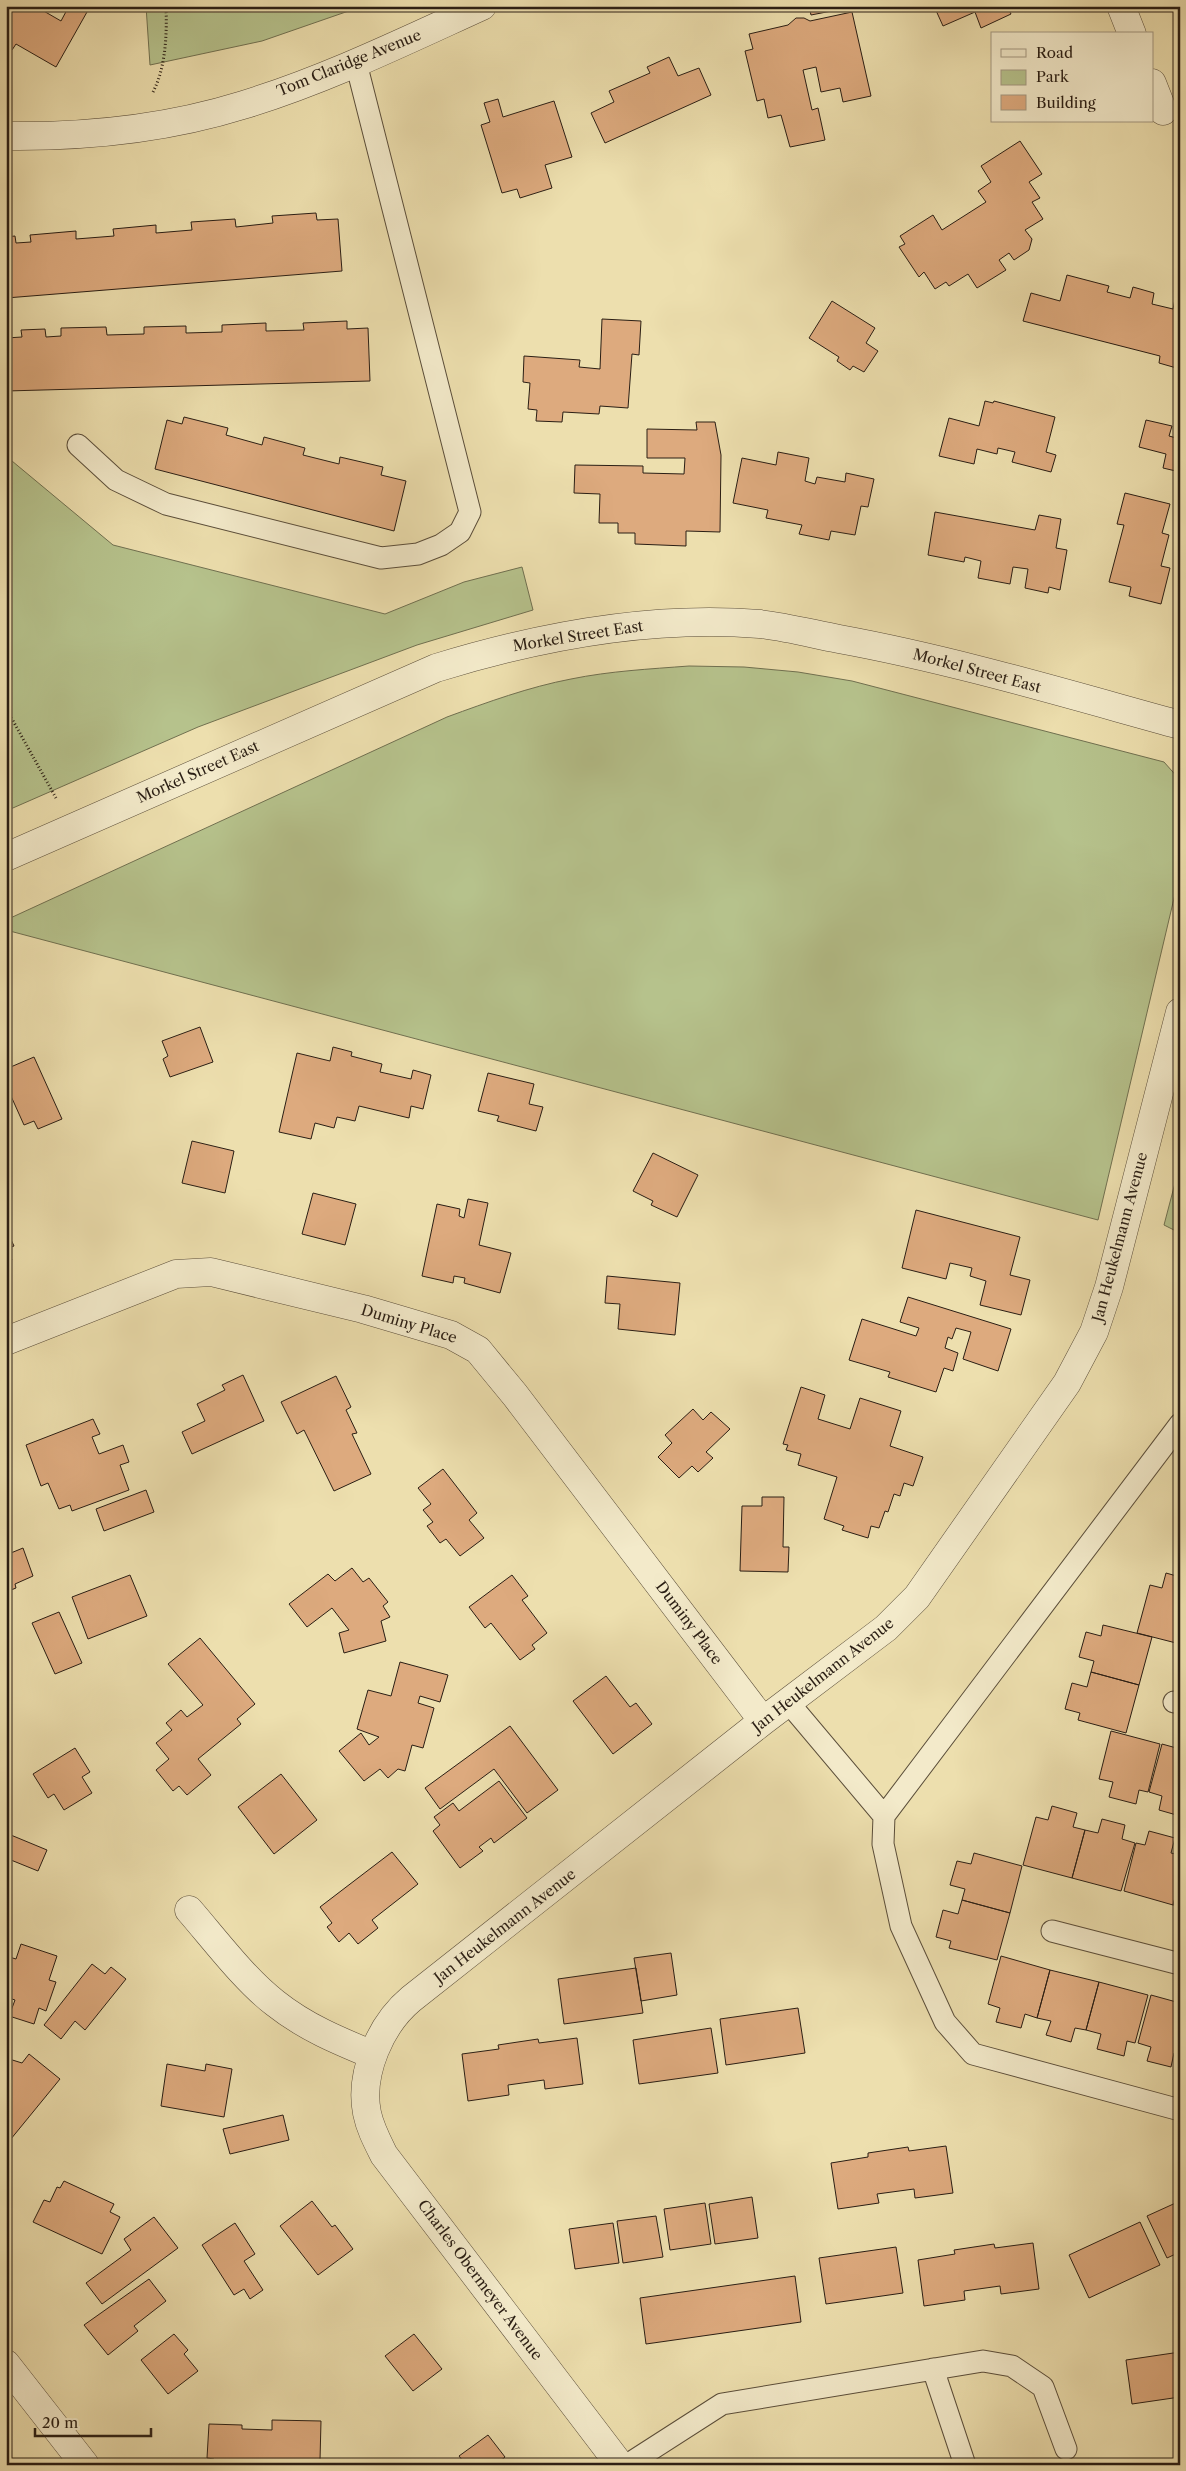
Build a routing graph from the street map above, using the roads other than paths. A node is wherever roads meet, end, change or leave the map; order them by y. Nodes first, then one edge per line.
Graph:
1 (482, 6) edge
2 (1121, 6) edge
3 (1131, 32) edge
4 (356, 63) junction
5 (1154, 88) edge
6 (1164, 111) dead end
7 (6, 136) edge
8 (78, 445) dead end
9 (1180, 725) edge
10 (6, 857) edge
11 (1180, 1012) edge
12 (6, 1341) edge
13 (1180, 1424) edge
14 (788, 1702) junction
15 (763, 1721) junction
16 (884, 1816) junction
17 (189, 1910) dead end
18 (1052, 1931) dead end
19 (1180, 1964) edge
20 (374, 2055) junction
21 (366, 2085) joint
22 (1180, 2110) edge
23 (6, 2364) edge
24 (933, 2369) junction
25 (1066, 2449) dead end
26 (84, 2465) edge
27 (620, 2465) edge
28 (626, 2465) edge
29 (965, 2465) edge

1 - 4 street, Tom Claridge Avenue
2 - 3 street
4 - 7 street, Tom Claridge Avenue
4 - 8 lane
5 - 6 street
9 - 10 street, Morkel Street East
11 - 14 street, Jan Heukelmann Avenue
12 - 15 street, Duminy Place
13 - 16 lane
14 - 15 street, Jan Heukelmann Avenue
14 - 16 lane
15 - 20 street, Jan Heukelmann Avenue
16 - 22 lane
17 - 20 street
18 - 19 lane
20 - 21 street, Jan Heukelmann Avenue
21 - 27 street, Charles Obermeyer Avenue
23 - 26 street
24 - 25 lane
24 - 28 lane
24 - 29 lane

